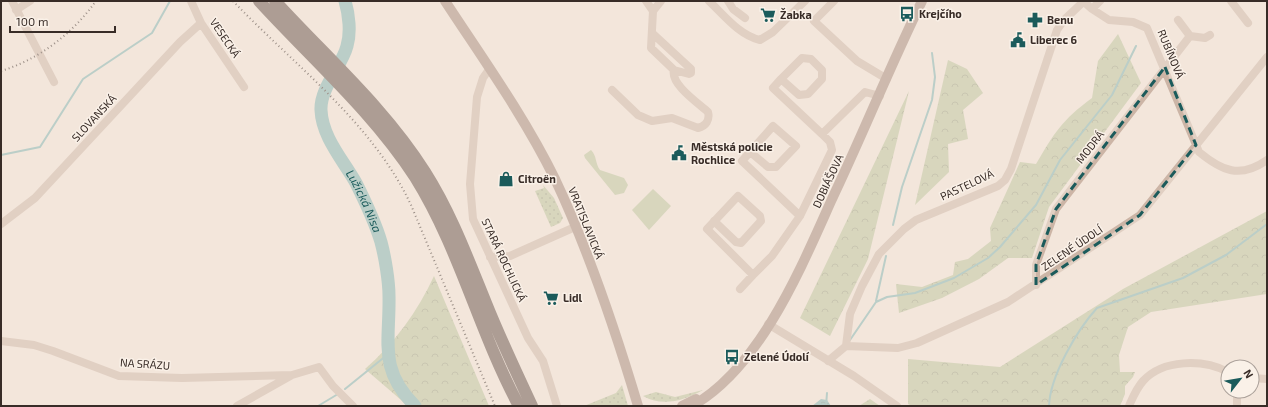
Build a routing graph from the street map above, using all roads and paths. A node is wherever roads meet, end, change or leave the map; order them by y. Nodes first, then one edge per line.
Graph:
1 (12, 1) edge
2 (30, 1) edge
3 (191, 1) edge
4 (258, 1) edge
5 (275, 1) edge
6 (445, 1) edge
7 (646, 1) edge
8 (661, 1) edge
9 (709, 1) edge
10 (728, 1) edge
11 (805, 1) edge
12 (834, 1) edge
13 (922, 1) edge
14 (1084, 1) edge
15 (1100, 1) edge
16 (1231, 1) edge
17 (1092, 9) junction
18 (16, 10) junction
19 (653, 11) junction
20 (745, 18) dead end
21 (1178, 20) dead end
22 (201, 23) junction
23 (1248, 23) dead end
24 (652, 33) junction
25 (1210, 35) dead end
26 (1190, 36) junction
27 (1267, 57) edge
28 (1165, 67) junction
29 (490, 68) junction
30 (674, 70) junction
31 (781, 78) junction
32 (887, 79) junction
33 (54, 82) dead end
34 (244, 87) dead end
35 (612, 90) dead end
36 (880, 96) junction
37 (822, 134) junction
38 (1196, 145) junction
39 (749, 151) junction
40 (1267, 160) edge
41 (800, 216) junction
42 (714, 221) junction
43 (1, 224) edge
44 (575, 227) junction
45 (490, 257) junction
46 (753, 275) junction
47 (1036, 285) junction
48 (740, 289) dead end
49 (768, 324) junction
50 (1, 341) edge
51 (504, 346) junction
52 (846, 346) junction
53 (828, 361) junction
54 (742, 363) junction
55 (1220, 369) edge
56 (292, 375) junction
57 (701, 403) edge
58 (236, 406) edge
59 (353, 406) edge
60 (519, 406) edge
61 (532, 406) edge
62 (538, 406) edge
63 (557, 406) edge
64 (638, 406) edge
65 (682, 406) edge
66 (692, 406) edge
67 (897, 406) edge
68 (1129, 406) edge

1 - 18 street
2 - 18 street
3 - 22 street, VESECKÁ
4 - 60 highway
5 - 51 highway
6 - 29 street, VRATISLAVICKÁ
7 - 19 street
8 - 19 street
9 - 11 street
10 - 20 street
12 - 32 street
13 - 32 street, DOBIÁŠOVA
14 - 17 street, RUBÍNOVÁ
14 - 52 street, PASTELOVÁ
15 - 17 street
16 - 23 street
17 - 28 street, RUBÍNOVÁ
18 - 33 street
19 - 24 street
21 - 26 street
22 - 34 street, VESECKÁ
22 - 43 street, SLOVANSKÁ
24 - 30 street
24 - 30 street
25 - 26 street
26 - 28 street, MODRÁ
27 - 38 street, ZELENÉ ÚDOLÍ
28 - 38 street, RUBÍNOVÁ
28 - 47 street, MODRÁ
29 - 44 street, VRATISLAVICKÁ
29 - 45 street, STARÁ ROCHLICKÁ
30 - 35 street
31 - 31 street
31 - 37 street
32 - 36 street, DOBIÁŠOVA
36 - 37 street
36 - 49 street, DOBIÁŠOVA
37 - 41 street
38 - 40 street, RUBÍNOVÁ
38 - 47 street, ZELENÉ ÚDOLÍ
39 - 39 street
39 - 41 street
41 - 46 street
42 - 42 street
42 - 46 street
44 - 45 street
44 - 64 street, VRATISLAVICKÁ
45 - 63 street, STARÁ ROCHLICKÁ
46 - 48 street
47 - 52 street, ZELENÉ ÚDOLÍ
49 - 53 street
49 - 54 street, DOBIÁŠOVA
50 - 56 street, NA SRÁZU
51 - 61 highway
51 - 62 highway
52 - 53 street
53 - 67 street
54 - 57 street, DOBIÁŠOVA
54 - 65 street, DOBIÁŠOVA
55 - 68 street
56 - 58 street
56 - 59 street
57 - 66 street, DOBIÁŠOVA

